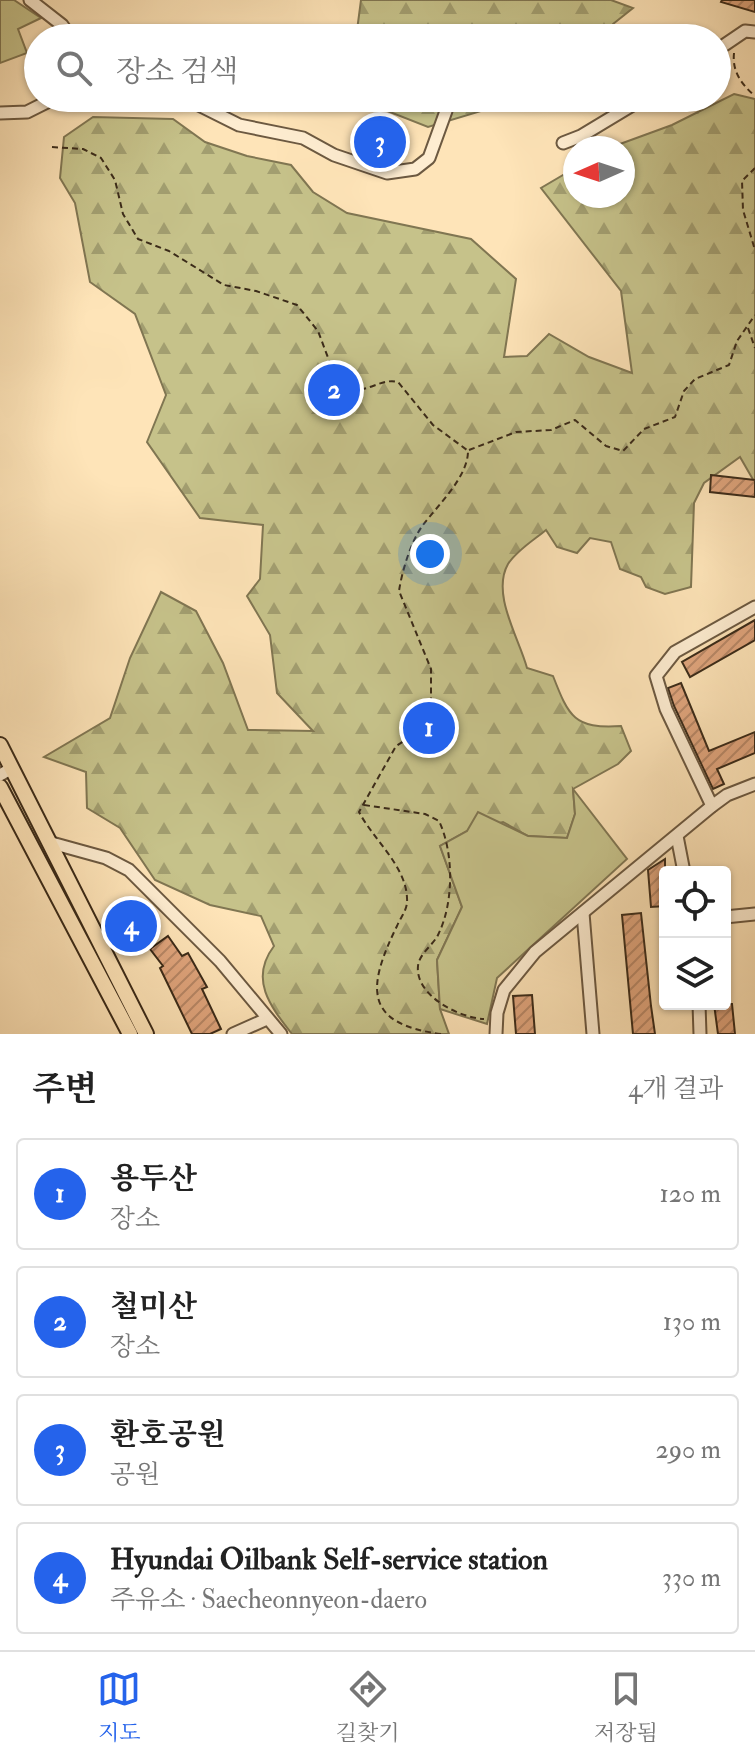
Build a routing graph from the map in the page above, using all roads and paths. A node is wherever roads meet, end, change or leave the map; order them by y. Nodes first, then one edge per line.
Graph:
1 (30, 0) edge
2 (61, 24) edge
3 (755, 32) edge
4 (731, 40) edge
5 (735, 50) dead end
6 (755, 96) edge
7 (27, 112) edge
8 (213, 112) edge
9 (446, 112) edge
10 (621, 112) edge
11 (0, 113) edge
12 (581, 136) edge
13 (52, 147) dead end
14 (755, 168) edge
15 (755, 250) edge
16 (755, 315) edge
17 (747, 327) junction
18 (755, 348) edge
19 (468, 451) junction
20 (755, 607) edge
21 (0, 745) edge
22 (6, 771) edge
23 (755, 784) edge
24 (0, 787) edge
25 (362, 805) junction
26 (712, 806) junction
27 (677, 836) junction
28 (48, 842) junction
29 (683, 866) edge
30 (583, 913) junction
31 (755, 914) edge
32 (731, 916) edge
33 (699, 1010) edge
34 (497, 1018) junction
35 (267, 1019) junction
36 (130, 1034) edge
37 (146, 1034) edge
38 (233, 1034) edge
39 (281, 1034) edge
40 (441, 1034) edge
41 (496, 1034) edge
42 (593, 1034) edge
43 (700, 1034) edge

1 - 2 street
3 - 4 street
5 - 6 path
7 - 11 street
8 - 9 street
10 - 12 street
13 - 19 path
14 - 15 path
16 - 17 path
17 - 18 path
17 - 19 path
19 - 25 path
20 - 26 street
21 - 22 main road
22 - 28 main road
23 - 26 street
24 - 36 main road
25 - 34 path
25 - 40 path
26 - 27 street
27 - 29 street
27 - 30 street
28 - 35 street
28 - 37 main road
30 - 34 street
30 - 42 street
31 - 32 street
33 - 43 street
34 - 41 street
35 - 38 street
35 - 39 street

